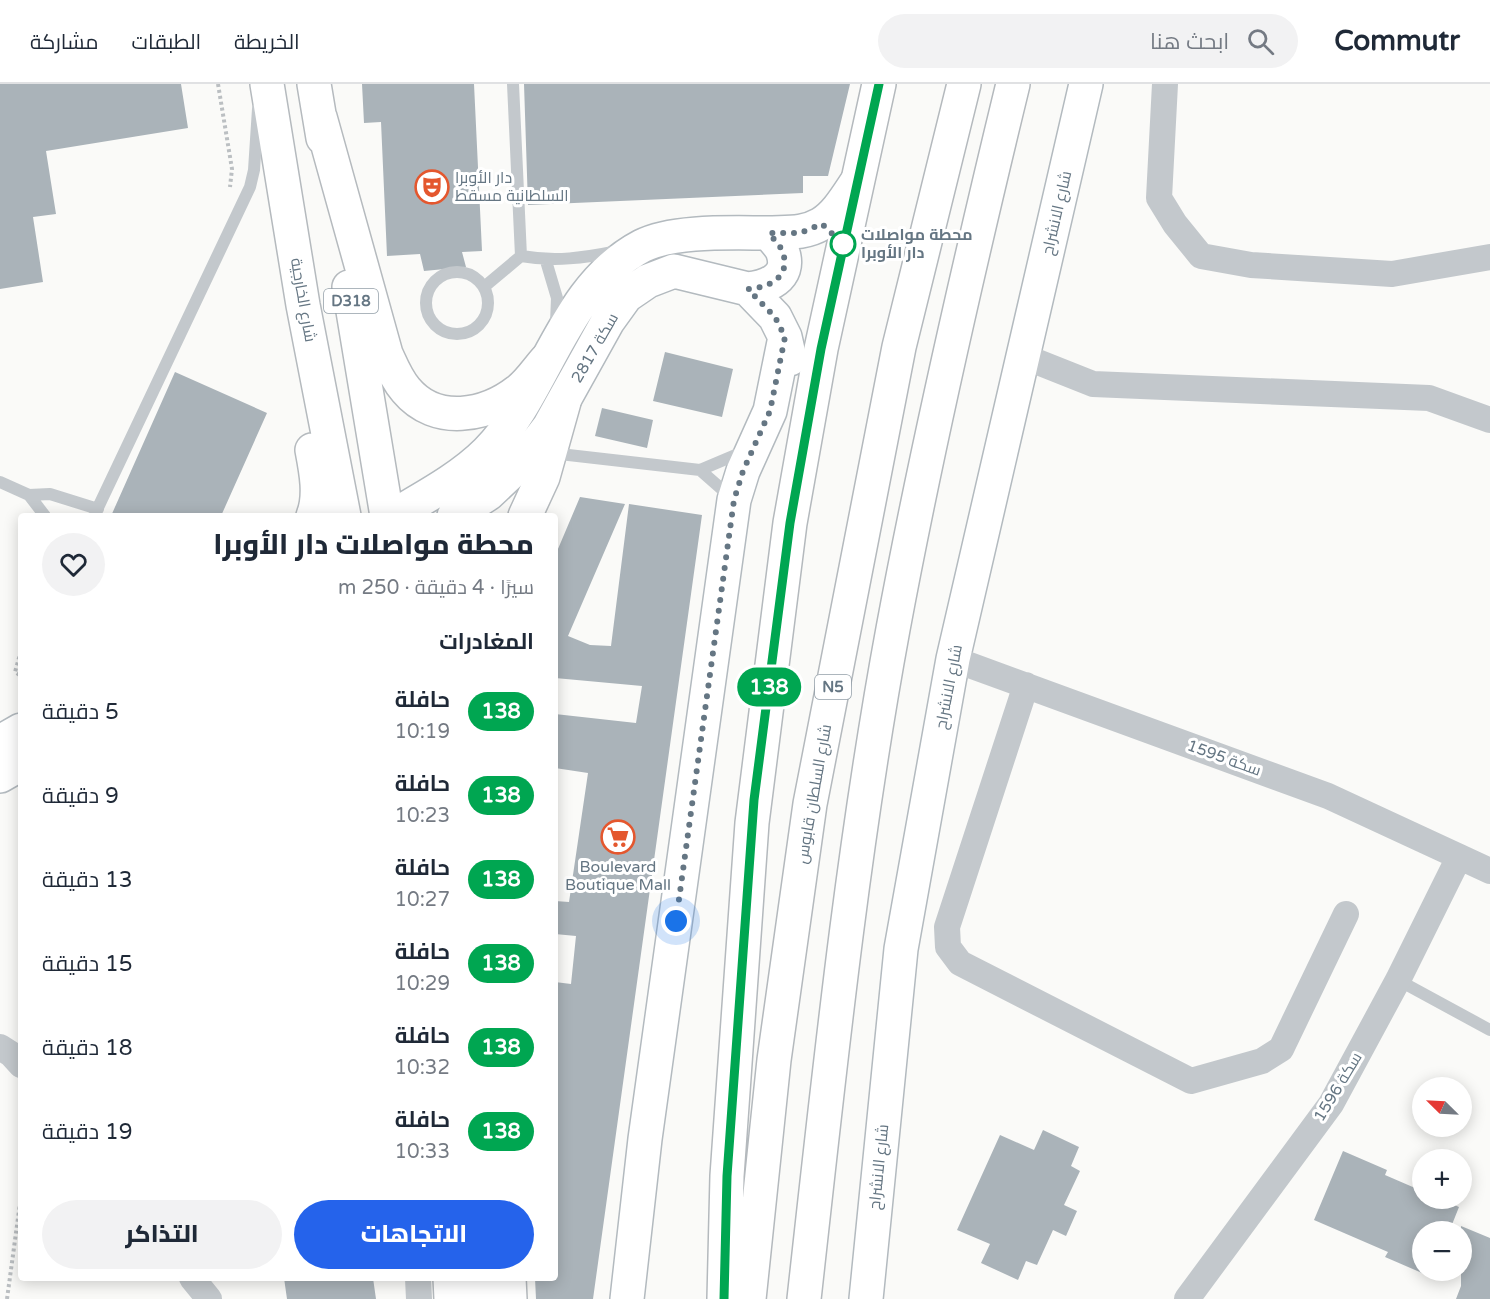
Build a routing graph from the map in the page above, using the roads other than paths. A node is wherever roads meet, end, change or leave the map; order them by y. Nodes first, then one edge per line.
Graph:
1 (260, 84) edge
2 (267, 84) edge
3 (314, 84) edge
4 (513, 84) edge
5 (879, 84) edge
6 (964, 84) edge
7 (1012, 84) edge
8 (1086, 84) edge
9 (1165, 84) edge
10 (320, 117) junction
11 (856, 183) junction
12 (769, 233) junction
13 (642, 246) junction
14 (521, 256) junction
15 (1490, 257) edge
16 (546, 261) junction
17 (484, 287) junction
18 (748, 289) junction
19 (303, 305) junction
20 (785, 337) junction
21 (1025, 357) junction
22 (546, 360) junction
23 (564, 402) junction
24 (1490, 420) edge
25 (753, 447) junction
26 (550, 453) junction
27 (700, 470) junction
28 (0, 482) edge
29 (29, 495) junction
30 (734, 500) junction
31 (96, 512) edge
32 (43, 513) edge
33 (314, 513) edge
34 (343, 513) edge
35 (386, 513) edge
36 (398, 513) edge
37 (459, 513) edge
38 (526, 513) edge
39 (790, 523) junction
40 (953, 659) junction
41 (1026, 686) junction
42 (18, 732) edge
43 (0, 742) edge
44 (18, 766) edge
45 (0, 776) edge
46 (1459, 857) junction
47 (1490, 871) edge
48 (1346, 914) dead end
49 (1398, 980) junction
50 (1490, 1030) edge
51 (0, 1047) edge
52 (18, 1062) edge
53 (194, 1281) edge
54 (418, 1281) edge
55 (450, 1281) edge
56 (481, 1281) edge
57 (509, 1281) edge
58 (209, 1299) edge
59 (419, 1299) edge
60 (451, 1299) edge
61 (482, 1299) edge
62 (510, 1299) edge
63 (627, 1299) edge
64 (724, 1299) edge
65 (749, 1299) edge
66 (804, 1299) edge
67 (866, 1299) edge
68 (1187, 1299) edge

1 - 31 lane
2 - 19 main road, شارع الخارجية / D318
3 - 10 main road, D318
4 - 14 lane
5 - 11 main road
6 - 65 main road, شارع السلطان قابوس / N5
7 - 66 main road
8 - 21 main road, شارع الانشراح
9 - 15 street
10 - 22 main road
10 - 35 main road, D318
11 - 12 main road, سكة 2817
11 - 39 main road
12 - 13 main road, سكة 2817
12 - 18 main road
13 - 16 lane
13 - 22 main road, سكة 2817
14 - 16 lane
14 - 17 lane
16 - 22 lane
17 - 17 lane
18 - 20 main road
18 - 23 main road, سكة 2817
19 - 33 main road
19 - 34 main road, شارع الخارجية / D318
20 - 25 main road
20 - 39 main road
21 - 24 street
21 - 40 main road, شارع الانشراح
22 - 36 main road, سكة 2817
23 - 26 main road
23 - 37 main road, سكة 2817
25 - 27 lane
25 - 30 main road
26 - 27 lane
26 - 38 main road
27 - 30 lane
28 - 29 lane
29 - 31 lane
29 - 32 lane
30 - 63 main road
39 - 64 main road
40 - 41 street, سكة 1595
40 - 67 main road, شارع الانشراح
41 - 46 street, سكة 1595
41 - 48 street
42 - 43 main road
44 - 45 main road
46 - 47 street, سكة 1595
46 - 49 street, سكة 1596
49 - 50 lane
49 - 68 street, سكة 1596
51 - 52 street
53 - 58 street
54 - 59 street
55 - 60 main road
56 - 61 main road
57 - 62 main road

